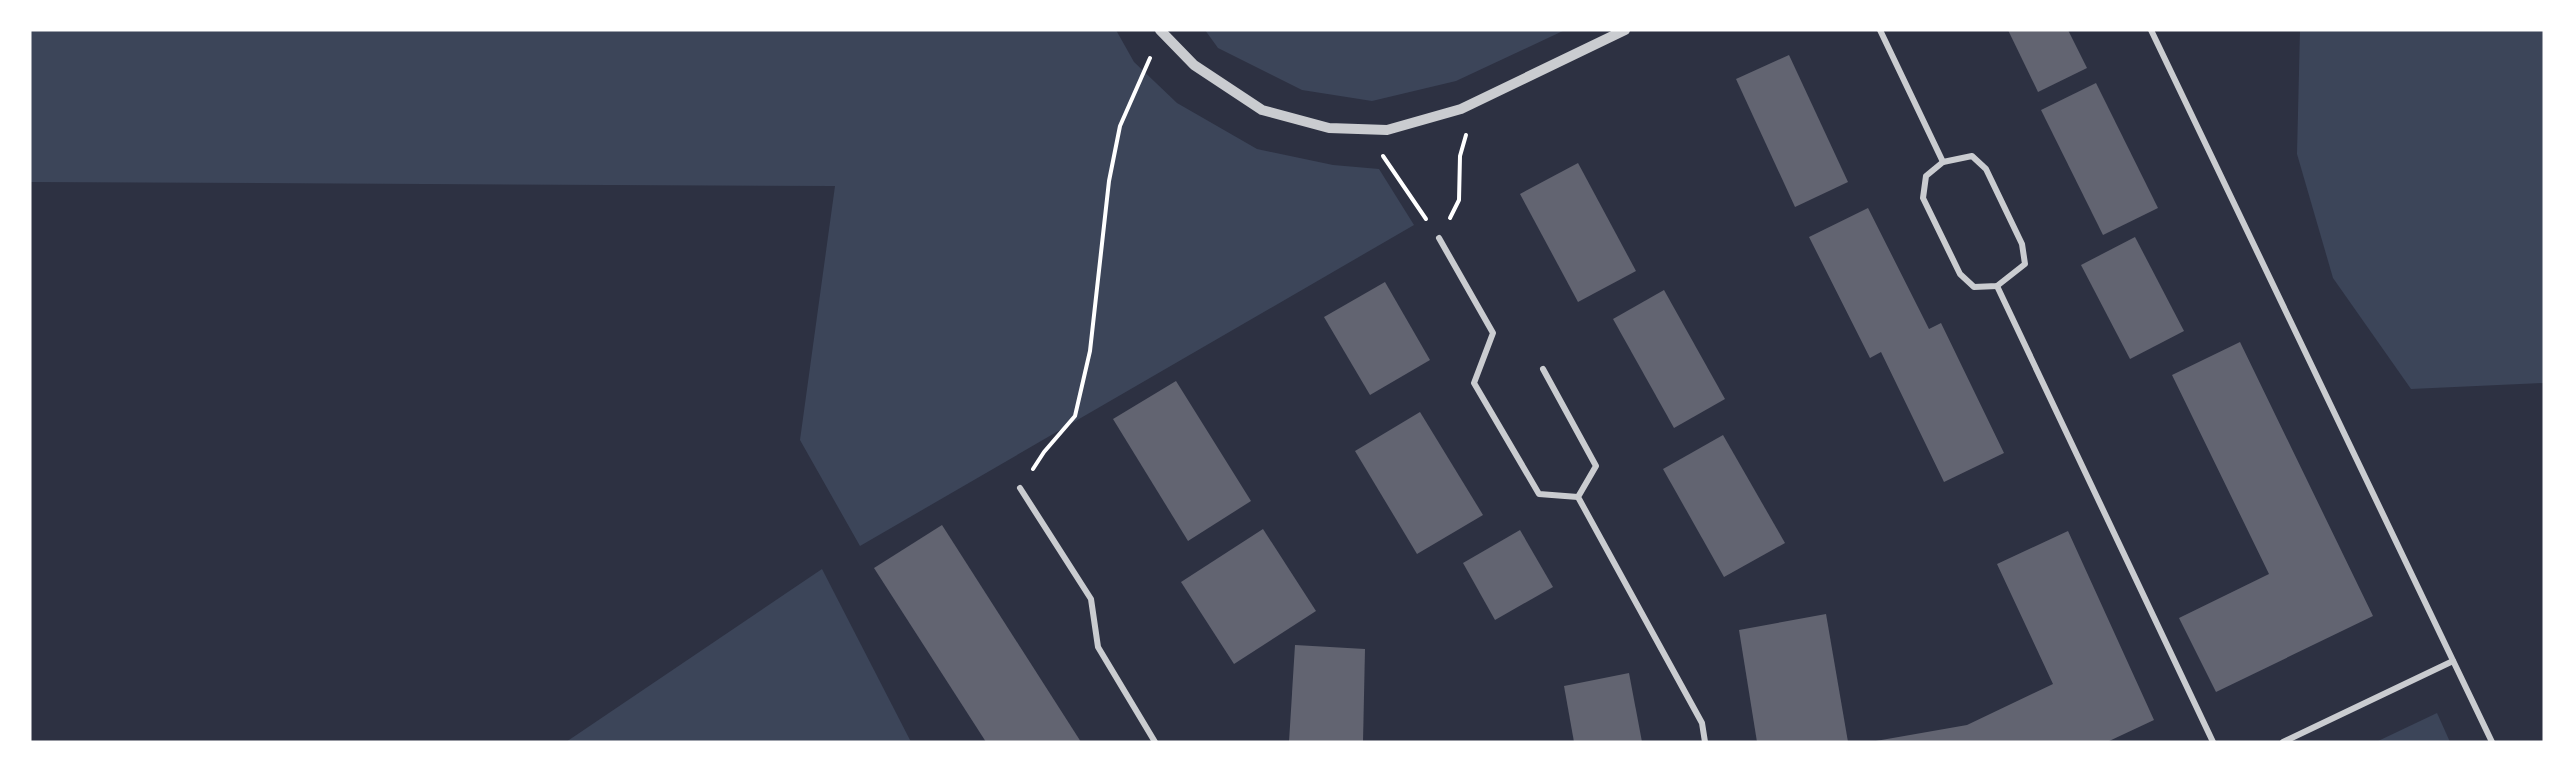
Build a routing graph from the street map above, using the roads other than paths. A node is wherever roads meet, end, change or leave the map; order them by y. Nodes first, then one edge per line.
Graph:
1 (1625, 30) edge
2 (1880, 30) edge
3 (2151, 30) edge
4 (1160, 31) edge
5 (1943, 162) junction
6 (1439, 238) road end
7 (1997, 286) junction
8 (1543, 369) dead end
9 (1020, 488) road end
10 (1578, 497) junction
11 (2453, 661) junction
12 (1155, 742) edge
13 (1705, 742) edge
14 (2213, 742) edge
15 (2283, 742) edge
16 (2492, 742) edge

1 - 4 street
2 - 5 street
3 - 11 street
5 - 7 street
5 - 7 street
6 - 10 street
7 - 14 street
8 - 10 street
9 - 12 street
10 - 13 street
11 - 15 street
11 - 16 street

